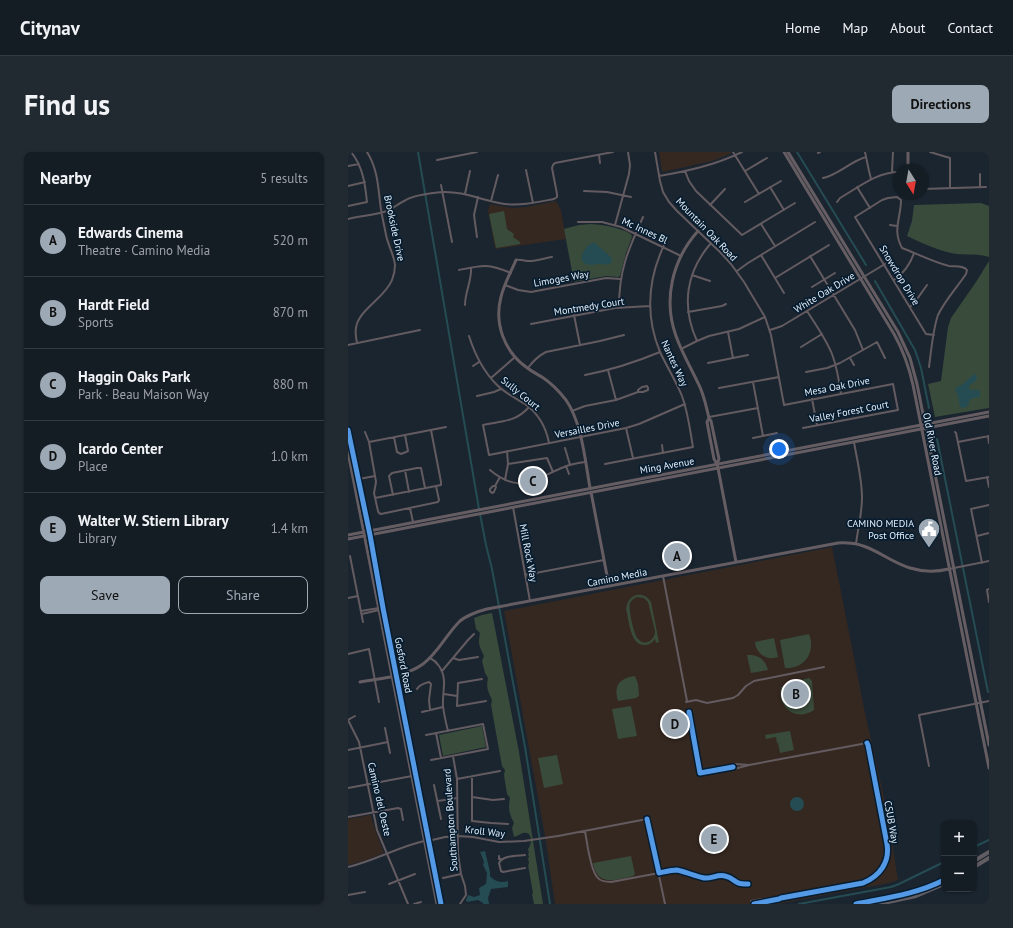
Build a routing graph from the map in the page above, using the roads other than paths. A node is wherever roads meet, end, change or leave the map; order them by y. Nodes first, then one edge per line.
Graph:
1 (351, 152) edge
2 (367, 152) edge
3 (477, 152) edge
4 (613, 152) edge
5 (628, 152) edge
6 (655, 152) edge
7 (733, 152) edge
8 (742, 152) edge
9 (784, 152) edge
10 (788, 152) edge
11 (866, 152) edge
12 (892, 152) edge
13 (908, 152) edge
14 (930, 152) edge
15 (465, 153) edge
16 (599, 155) junction
17 (735, 155) junction
18 (866, 157) junction
19 (767, 158) dead end
20 (437, 160) dead end
21 (600, 163) dead end
22 (359, 164) junction
23 (908, 164) edge
24 (348, 166) edge
25 (526, 170) dead end
26 (470, 171) dead end
27 (685, 171) junction
28 (745, 171) junction
29 (892, 172) joint
30 (980, 174) dead end
31 (498, 175) dead end
32 (658, 176) junction
33 (823, 178) dead end
34 (871, 179) junction
35 (781, 181) dead end
36 (365, 182) junction
37 (441, 185) dead end
38 (348, 186) edge
39 (770, 187) junction
40 (980, 187) junction
41 (986, 187) dead end
42 (857, 188) junction
43 (950, 188) junction
44 (725, 189) dead end
45 (929, 189) edge
46 (584, 191) dead end
47 (442, 192) junction
48 (465, 194) junction
49 (759, 194) junction
50 (623, 195) junction
51 (478, 197) junction
52 (632, 197) dead end
53 (491, 201) junction
54 (745, 202) dead end
55 (837, 202) dead end
56 (533, 203) junction
57 (795, 204) dead end
58 (710, 205) junction
59 (348, 206) edge
60 (870, 208) junction
61 (784, 210) junction
62 (382, 212) junction
63 (643, 217) dead end
64 (348, 219) edge
65 (578, 222) dead end
66 (815, 222) dead end
67 (761, 224) junction
68 (615, 225) junction
69 (890, 225) dead end
70 (897, 226) junction
71 (698, 231) junction
72 (636, 233) junction
73 (477, 237) dead end
74 (667, 239) dead end
75 (452, 242) dead end
76 (711, 243) junction
77 (829, 245) dead end
78 (775, 246) junction
79 (663, 247) junction
80 (914, 253) junction
81 (761, 255) junction
82 (681, 256) junction
83 (810, 256) junction
84 (552, 257) dead end
85 (516, 260) joint
86 (884, 264) junction
87 (471, 268) junction
88 (458, 270) dead end
89 (737, 271) junction
90 (511, 273) junction
91 (836, 273) dead end
92 (692, 275) junction
93 (775, 278) junction
94 (863, 278) junction
95 (824, 279) junction
96 (621, 280) junction
97 (894, 280) junction
98 (710, 281) dead end
99 (505, 285) junction
100 (927, 285) dead end
101 (812, 287) dead end
102 (784, 293) dead end
103 (834, 295) junction
104 (726, 304) dead end
105 (465, 305) dead end
106 (650, 306) junction
107 (910, 306) junction
108 (619, 307) junction
109 (807, 311) junction
110 (688, 312) junction
111 (574, 316) junction
112 (765, 317) junction
113 (531, 324) dead end
114 (420, 330) dead end
115 (770, 330) junction
116 (728, 332) junction
117 (822, 334) junction
118 (624, 335) dead end
119 (934, 335) junction
120 (469, 336) dead end
121 (697, 341) junction
122 (357, 343) junction
123 (348, 345) edge
124 (580, 346) junction
125 (801, 347) dead end
126 (681, 349) junction
127 (863, 350) junction
128 (660, 352) junction
129 (748, 355) dead end
130 (515, 357) junction
131 (733, 358) junction
132 (850, 358) junction
133 (885, 358) dead end
134 (479, 362) junction
135 (708, 363) dead end
136 (836, 365) junction
137 (854, 365) dead end
138 (473, 366) dead end
139 (929, 367) dead end
140 (528, 368) junction
141 (608, 370) junction
142 (806, 372) dead end
143 (585, 375) dead end
144 (779, 377) junction
145 (491, 378) junction
146 (753, 382) junction
147 (719, 388) dead end
148 (502, 389) junction
149 (638, 392) junction
150 (841, 394) junction
151 (477, 396) dead end
152 (812, 399) junction
153 (616, 400) junction
154 (685, 404) junction
155 (784, 404) joint
156 (529, 407) junction
157 (758, 408) junction
158 (898, 410) joint
159 (572, 411) junction
160 (989, 412) edge
161 (989, 416) edge
162 (709, 418) junction
163 (926, 424) junction
164 (817, 425) junction
165 (446, 427) dead end
166 (921, 427) junction
167 (626, 428) junction
168 (803, 428) dead end
169 (927, 428) junction
170 (348, 430) edge
171 (431, 430) junction
172 (364, 432) dead end
173 (955, 432) dead end
174 (778, 433) dead end
175 (405, 435) junction
176 (763, 436) junction
177 (988, 436) edge
178 (394, 437) junction
179 (580, 437) junction
180 (753, 438) dead end
181 (369, 442) junction
182 (854, 442) junction
183 (958, 442) junction
184 (549, 443) junction
185 (989, 443) edge
186 (662, 445) dead end
187 (565, 448) dead end
188 (507, 451) junction
189 (348, 452) edge
190 (663, 453) junction
191 (349, 456) edge
192 (633, 458) junction
193 (585, 462) junction
194 (508, 464) junction
195 (605, 464) dead end
196 (570, 465) junction
197 (566, 466) junction
198 (717, 466) junction
199 (405, 470) junction
200 (490, 470) dead end
201 (554, 472) junction
202 (569, 474) dead end
203 (375, 476) junction
204 (500, 477) junction
205 (988, 477) edge
206 (358, 479) junction
207 (505, 480) junction
208 (436, 486) junction
209 (495, 486) dead end
210 (989, 486) edge
211 (425, 488) junction
212 (590, 488) junction
213 (409, 492) junction
214 (591, 492) junction
215 (393, 495) junction
216 (375, 498) junction
217 (528, 500) junction
218 (989, 505) edge
219 (513, 507) junction
220 (410, 508) junction
221 (482, 511) junction
222 (477, 512) junction
223 (413, 522) junction
224 (369, 533) junction
225 (989, 533) edge
226 (364, 534) junction
227 (348, 535) edge
228 (977, 536) junction
229 (348, 539) edge
230 (856, 544) junction
231 (350, 556) dead end
232 (604, 560) junction
233 (989, 561) edge
234 (736, 562) junction
235 (982, 562) junction
236 (954, 568) junction
237 (949, 569) junction
238 (525, 575) junction
239 (663, 576) junction
240 (609, 586) junction
241 (988, 589) edge
242 (358, 596) junction
243 (348, 598) edge
244 (530, 601) junction
245 (989, 602) edge
246 (379, 609) junction
247 (361, 612) junction
248 (363, 622) dead end
249 (474, 634) dead end
250 (348, 654) edge
251 (478, 657) dead end
252 (430, 658) junction
253 (453, 658) junction
254 (824, 667) dead end
255 (442, 671) junction
256 (394, 675) junction
257 (374, 679) junction
258 (482, 679) dead end
259 (360, 682) dead end
260 (417, 689) dead end
261 (444, 694) junction
262 (457, 696) junction
263 (486, 701) dead end
264 (989, 701) edge
265 (379, 702) dead end
266 (981, 703) junction
267 (976, 704) junction
268 (443, 708) junction
269 (430, 710) junction
270 (422, 712) dead end
271 (355, 716) dead end
272 (348, 720) edge
273 (385, 728) dead end
274 (448, 731) junction
275 (436, 733) junction
276 (426, 735) dead end
277 (388, 742) junction
278 (989, 745) edge
279 (360, 748) junction
280 (348, 750) edge
281 (390, 752) dead end
282 (453, 756) junction
283 (988, 756) edge
284 (441, 758) junction
285 (431, 760) dead end
286 (749, 765) junction
287 (929, 766) dead end
288 (989, 768) edge
289 (500, 771) dead end
290 (412, 776) junction
291 (472, 776) junction
292 (457, 779) junction
293 (367, 785) junction
294 (434, 785) dead end
295 (348, 788) edge
296 (472, 797) junction
297 (457, 798) junction
298 (504, 799) dead end
299 (438, 801) junction
300 (373, 812) junction
301 (348, 817) edge
302 (441, 819) dead end
303 (403, 820) dead end
304 (508, 824) dead end
305 (585, 831) junction
306 (458, 836) junction
307 (427, 841) junction
308 (989, 853) edge
309 (387, 854) junction
310 (525, 855) dead end
311 (499, 856) dead end
312 (989, 858) edge
313 (501, 859) junction
314 (977, 862) edge
315 (977, 863) edge
316 (348, 867) edge
317 (525, 868) dead end
318 (659, 873) junction
319 (415, 874) dead end
320 (461, 874) junction
321 (443, 878) dead end
322 (398, 880) junction
323 (941, 881) edge
324 (389, 884) dead end
325 (941, 886) edge
326 (365, 892) dead end
327 (348, 896) edge
328 (781, 898) junction
329 (421, 902) dead end
330 (751, 902) dead end
331 (408, 904) edge
332 (414, 904) edge
333 (437, 904) edge
334 (441, 904) edge
335 (460, 904) edge
336 (665, 904) edge
337 (754, 904) edge
338 (856, 904) edge
339 (879, 904) edge

1 - 22 street
2 - 62 street, Brookside Drive
3 - 15 street
4 - 16 street
5 - 50 street
6 - 32 street, Mountain Oak Road
7 - 17 street
8 - 17 street
9 - 94 main road, Old River Road
10 - 94 main road, Old River Road
11 - 18 street
12 - 29 street
13 - 23 main road
14 - 43 street
15 - 20 street
16 - 21 street
16 - 56 street
17 - 27 street
17 - 28 street
18 - 33 street
18 - 34 street
19 - 28 street
22 - 24 street
22 - 36 street
25 - 56 street
26 - 48 street
27 - 32 street
27 - 58 street
28 - 49 street
29 - 34 street
30 - 40 street
31 - 53 street
32 - 71 street, Mountain Oak Road
34 - 42 street
35 - 39 street
36 - 38 street
36 - 59 street
37 - 47 street
39 - 49 street
39 - 61 street
40 - 41 street
40 - 43 street
42 - 55 street
42 - 60 street
43 - 45 street
44 - 58 street
46 - 50 street
47 - 48 street
47 - 62 street
47 - 75 street
48 - 51 street
49 - 54 street
50 - 52 street
50 - 68 street
51 - 53 street
51 - 73 street
53 - 56 street
57 - 61 street
58 - 67 street
60 - 70 street
60 - 86 street, Snowdrop Drive
61 - 67 street
62 - 64 street
62 - 122 street, Brookside Drive
63 - 72 street
65 - 68 street, Mc Innes Bl
66 - 78 street
67 - 78 street
68 - 72 street, Mc Innes Bl
69 - 70 street
70 - 80 street
71 - 76 street, Mountain Oak Road
71 - 82 main road
72 - 79 street, Mc Innes Bl
72 - 96 street
74 - 79 street, Nantes Way
76 - 89 street, Mountain Oak Road
76 - 92 street
77 - 83 street
78 - 81 street
79 - 82 street, Mc Innes Bl
79 - 106 street, Nantes Way
80 - 97 street
80 - 119 street
81 - 89 street
81 - 93 street
82 - 126 main road
83 - 93 street
83 - 95 street
84 - 85 street
85 - 90 main road
86 - 94 street, White Oak Drive
86 - 97 street, Snowdrop Drive
87 - 88 street
87 - 90 street
87 - 105 street
89 - 112 street, Mountain Oak Road
90 - 99 main road
91 - 95 street
92 - 98 street
92 - 110 street
93 - 102 street
94 - 103 street, White Oak Drive
94 - 163 main road, Old River Road
94 - 166 main road, Old River Road
95 - 101 street
95 - 103 street
96 - 99 street, Limoges Way
96 - 108 street
97 - 107 street, Snowdrop Drive
99 - 130 main road
100 - 107 street
103 - 109 street, White Oak Drive
103 - 127 street
104 - 110 street
106 - 108 street, Montmedy Court
106 - 128 street, Nantes Way
107 - 119 street, Snowdrop Drive
108 - 111 street, Montmedy Court
109 - 115 street, White Oak Drive
109 - 117 street
110 - 121 street
111 - 113 street, Montmedy Court
111 - 124 street
112 - 115 street, Mountain Oak Road
112 - 116 street
114 - 122 street
115 - 144 street, Mountain Oak Road
116 - 121 street
116 - 131 street
117 - 125 street
117 - 136 street
118 - 124 street
119 - 139 street
120 - 134 street, Sully Court
121 - 126 street
122 - 123 street
124 - 140 street
126 - 162 main road
127 - 132 street
127 - 133 street
128 - 141 street
128 - 154 street, Nantes Way
129 - 131 street
130 - 140 main road
130 - 145 street
131 - 135 street
132 - 136 street
132 - 137 street
134 - 138 street
134 - 145 street, Sully Court
136 - 142 street
136 - 150 street
140 - 159 main road
141 - 143 street
141 - 153 street
144 - 146 street
144 - 155 street, Mountain Oak Road
145 - 148 street, Sully Court
146 - 147 street
146 - 157 street
148 - 151 street
148 - 156 street, Sully Court
149 - 149 street
149 - 153 street
150 - 152 street, Mesa Oak Drive
150 - 158 street, Mesa Oak Drive
152 - 155 street, Mesa Oak Drive
152 - 164 street
153 - 159 street
154 - 167 street, Versailles Drive
154 - 190 street, Nantes Way
156 - 184 street, Sully Court
156 - 188 street, Versailles Drive
157 - 162 street
157 - 176 street
158 - 164 street, Valley Forest Court
159 - 179 main road
160 - 163 main road, Ming Avenue
161 - 169 main road, Ming Avenue
162 - 198 main road
163 - 166 main road, Ming Avenue
163 - 169 main road, Old River Road
164 - 168 street, Valley Forest Court
165 - 171 street
166 - 169 main road, Ming Avenue
166 - 182 main road, Ming Avenue
166 - 198 main road, Ming Avenue
166 - 237 main road, Old River Road
167 - 179 street, Versailles Drive
167 - 192 street
169 - 236 main road, Old River Road
170 - 206 main road, Gosford Road
171 - 175 street
171 - 208 street
172 - 181 street
173 - 183 street
174 - 176 street
175 - 178 street
175 - 178 street
176 - 180 street
177 - 183 street
177 - 185 street
178 - 181 street
179 - 184 street, Versailles Drive
179 - 193 main road
181 - 203 street
182 - 198 main road, Ming Avenue
182 - 230 street
183 - 205 street
184 - 188 street, Versailles Drive
186 - 190 street
187 - 196 street
188 - 194 street
189 - 191 main road, Gosford Road
190 - 192 street
191 - 206 main road
191 - 226 main road, Gosford Road
192 - 195 street
193 - 196 street
193 - 212 main road
194 - 201 street
194 - 207 street
196 - 197 street
197 - 201 street
197 - 202 street
198 - 212 main road, Ming Avenue
198 - 214 main road, Ming Avenue
198 - 234 main road
199 - 211 street
199 - 213 street
199 - 215 street
200 - 204 street
201 - 207 street
203 - 206 street
203 - 216 street
204 - 207 street
204 - 209 street
205 - 210 street
206 - 224 main road, Gosford Road
208 - 211 street
208 - 220 street
211 - 213 street
212 - 214 street
212 - 217 main road, Ming Avenue
213 - 215 street
214 - 219 main road, Ming Avenue
214 - 232 main road
215 - 216 street
216 - 220 street
217 - 219 main road
217 - 221 main road, Ming Avenue
218 - 228 street
219 - 221 main road, Ming Avenue
219 - 238 street, Mill Rock Way
220 - 223 street
221 - 222 main road, Ming Avenue
222 - 223 main road, Ming Avenue
222 - 224 main road, Ming Avenue
223 - 224 main road, Ming Avenue
224 - 226 main road, Ming Avenue
224 - 256 main road, Gosford Road
225 - 228 street
226 - 227 main road, Ming Avenue
226 - 229 main road, Ming Avenue
226 - 246 main road, Gosford Road
228 - 235 street
230 - 234 main road, Camino Media
230 - 237 main road, Camino Media
231 - 242 street
232 - 238 street
232 - 240 main road
233 - 235 street, Camino Media
234 - 239 main road, Camino Media
235 - 236 street, Camino Media
236 - 237 street, Camino Media
236 - 266 main road, Old River Road
237 - 267 main road, Old River Road
238 - 244 street, Mill Rock Way
239 - 240 main road, Camino Media
239 - 254 street
240 - 244 main road, Camino Media
241 - 245 street
242 - 243 street
242 - 247 street
244 - 252 main road, Camino Media
246 - 247 street
246 - 256 main road, Gosford Road
247 - 248 street
249 - 253 street
250 - 257 street
251 - 253 street
252 - 255 street
252 - 256 main road, Camino Media
253 - 255 street
255 - 261 street
256 - 257 main road, Camino Media
256 - 290 main road, Gosford Road
256 - 307 main road, Gosford Road
257 - 259 main road, Camino Media
257 - 265 street
258 - 262 street
260 - 269 street
261 - 262 street
261 - 268 street
262 - 263 street
264 - 266 street
266 - 267 street
266 - 278 main road, Old River Road
267 - 283 main road, Old River Road
267 - 287 street
268 - 269 street
268 - 274 street
269 - 270 street
271 - 272 street
272 - 279 street, Camino del Oeste
273 - 277 street
274 - 275 street
274 - 282 street
275 - 276 street
275 - 284 street
277 - 279 street
277 - 281 street
279 - 280 street
279 - 293 street, Camino del Oeste
282 - 284 street
282 - 292 street, Southampton Boulevard
283 - 288 main road, Old River Road
284 - 285 street
286 - 286 street
286 - 328 street, CSUB Way
289 - 291 street
290 - 293 street
290 - 307 main road, Gosford Road
291 - 292 street
291 - 296 street
292 - 297 street, Southampton Boulevard
293 - 295 street
293 - 300 street, Camino del Oeste
294 - 299 street
296 - 298 street
296 - 304 street
297 - 299 street
297 - 306 street, Southampton Boulevard
299 - 302 street
300 - 301 street
300 - 303 street
300 - 309 street, Camino del Oeste
305 - 306 street, Kroll Way
305 - 318 street
305 - 318 street, Kroll Way
306 - 307 street, Kroll Way
306 - 320 street, Southampton Boulevard
307 - 309 street, Kroll Way
307 - 333 main road, Gosford Road
307 - 334 main road, Gosford Road
308 - 314 main road
309 - 316 street, Kroll Way
309 - 322 street, Camino del Oeste
310 - 313 street
311 - 313 street
312 - 315 main road
313 - 317 street
318 - 336 street
319 - 322 street
320 - 321 street
320 - 335 street, Southampton Boulevard
322 - 324 street
322 - 331 street, Camino del Oeste
323 - 338 main road
325 - 339 main road
326 - 327 street
328 - 330 street, CSUB Way
328 - 337 street, CSUB Way
329 - 332 street

